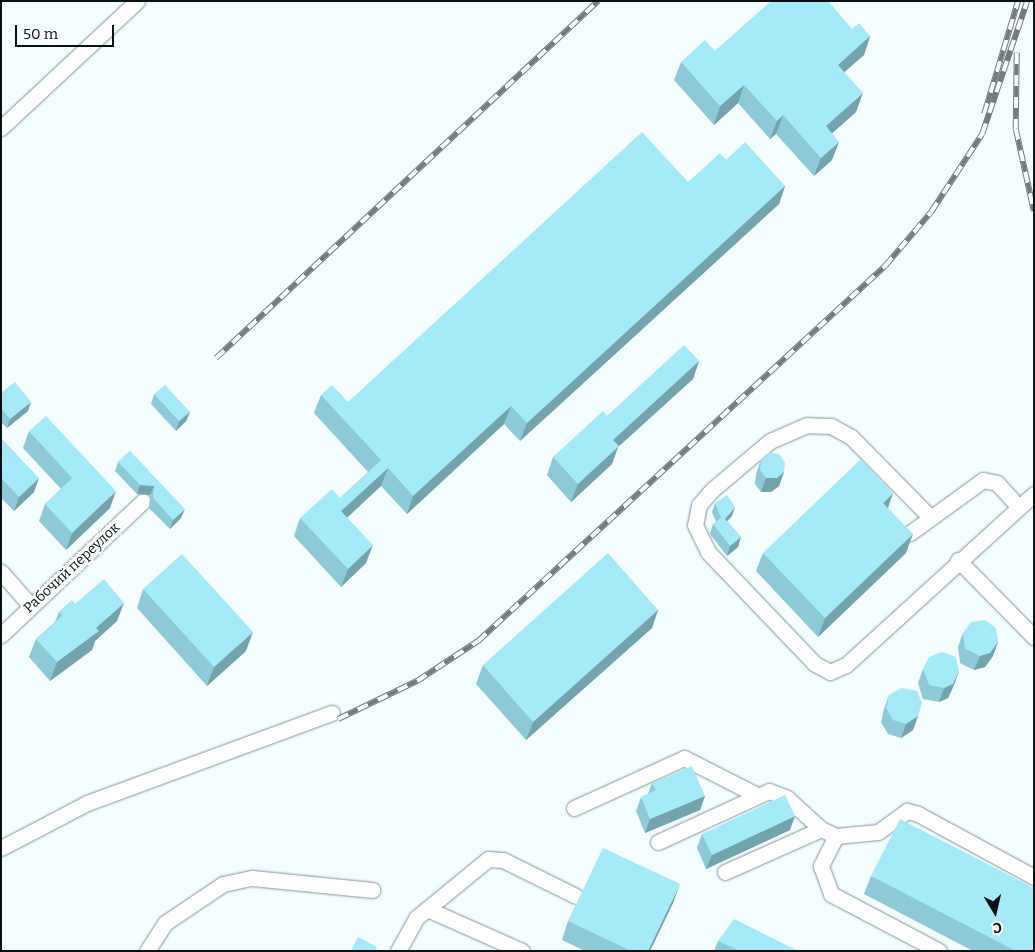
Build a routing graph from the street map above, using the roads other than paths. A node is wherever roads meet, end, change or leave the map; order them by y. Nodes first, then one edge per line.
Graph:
1 (137, 1) edge
2 (1, 128) edge
3 (1034, 494) edge
4 (143, 501) dead end
5 (1018, 506) junction
6 (929, 516) junction
7 (910, 534) edge
8 (958, 560) junction
9 (1, 572) edge
10 (31, 606) junction
11 (1, 635) edge
12 (1034, 637) edge
13 (332, 713) dead end
14 (755, 794) junction
15 (574, 808) dead end
16 (820, 829) junction
17 (836, 836) junction
18 (658, 842) dead end
19 (1, 848) edge
20 (724, 872) dead end
21 (1034, 877) edge
22 (372, 890) dead end
23 (576, 896) dead end
24 (427, 908) junction
25 (147, 951) edge
26 (398, 951) edge
27 (522, 951) edge
28 (939, 951) edge

1 - 2 street
3 - 5 street
4 - 10 street, Рабочий переулок
5 - 6 street
5 - 8 street
6 - 7 street
6 - 8 street
8 - 12 street
9 - 10 street
10 - 11 street, Рабочий переулок
13 - 19 street
14 - 15 street
14 - 16 street
14 - 18 street
16 - 17 street
16 - 20 street
17 - 21 street
17 - 28 street
22 - 25 street
23 - 24 street
24 - 26 street
24 - 27 street

